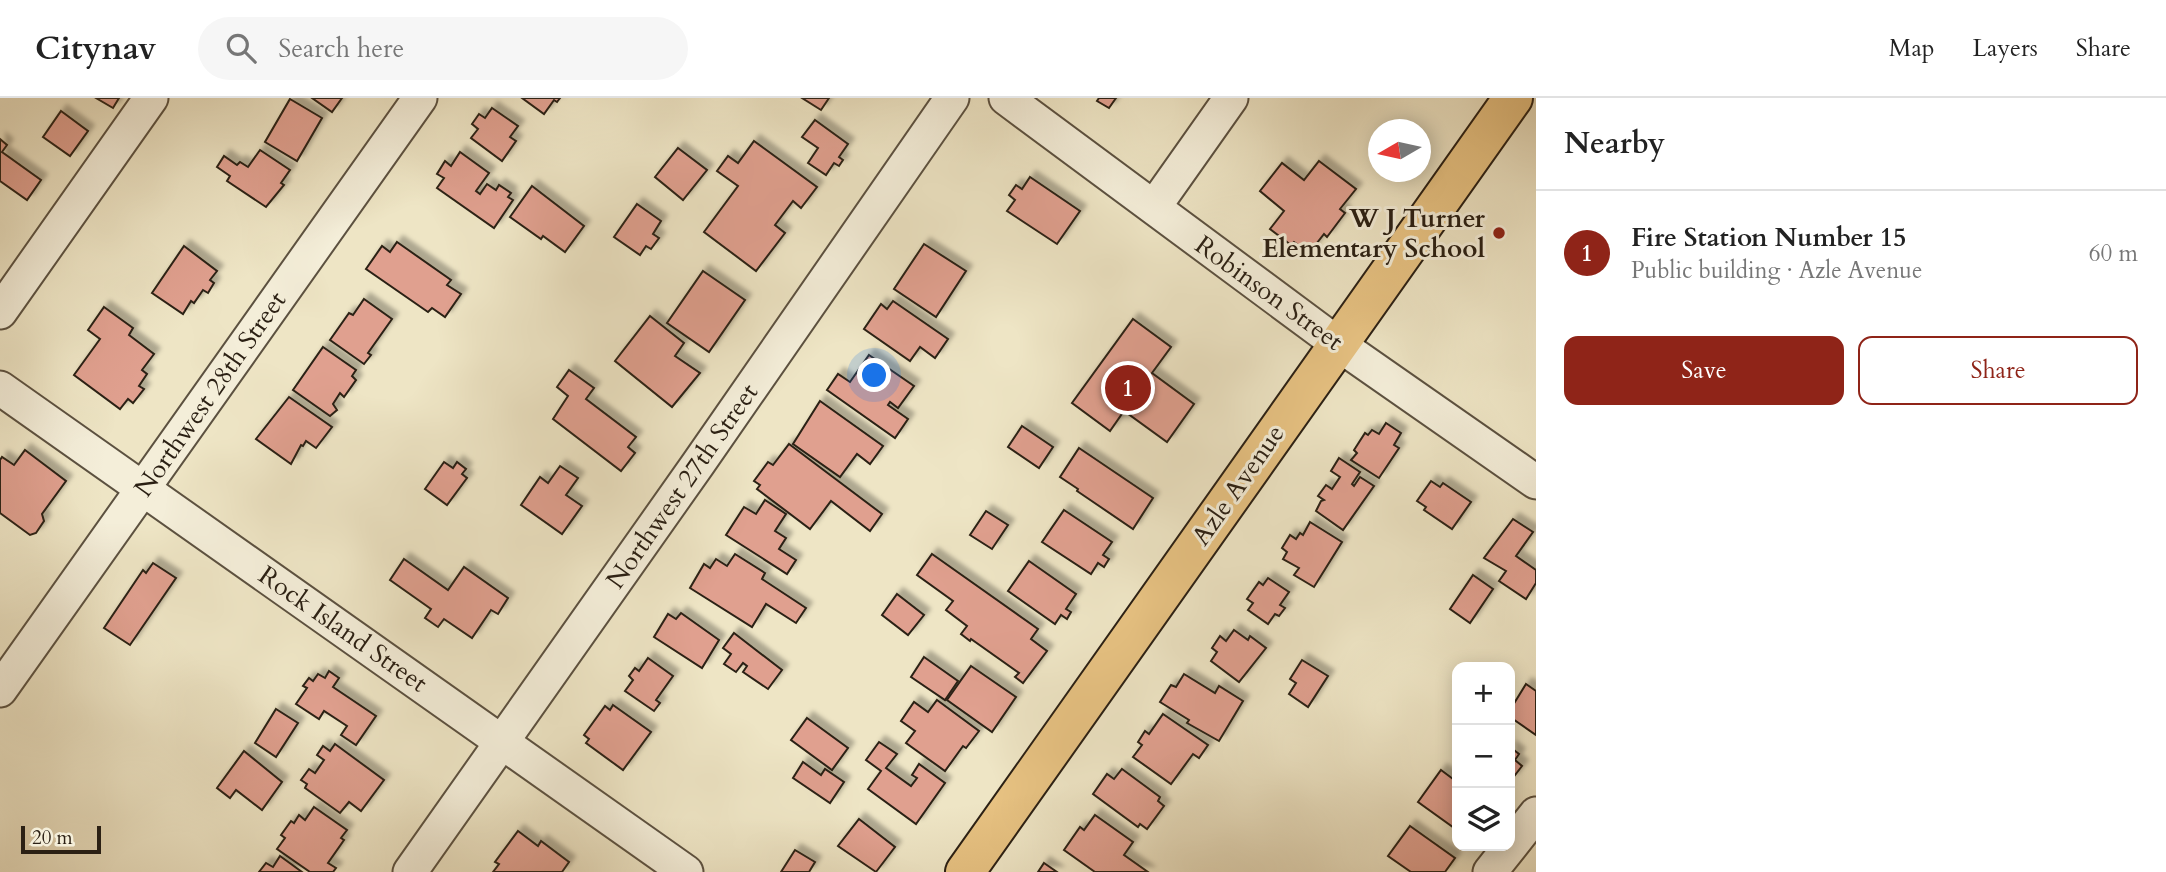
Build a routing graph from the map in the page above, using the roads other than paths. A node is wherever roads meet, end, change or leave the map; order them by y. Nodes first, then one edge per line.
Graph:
1 (151, 98) edge
2 (420, 98) edge
3 (952, 98) edge
4 (1006, 98) edge
5 (1231, 98) edge
6 (1513, 98) edge
7 (1154, 207) junction
8 (0, 312) edge
9 (1338, 344) junction
10 (0, 388) edge
11 (1536, 482) edge
12 (144, 488) junction
13 (0, 690) edge
14 (503, 742) junction
15 (1536, 814) edge
16 (410, 872) edge
17 (686, 872) edge
18 (965, 872) edge
19 (1490, 872) edge

1 - 8 street
2 - 12 street, Northwest 28th Street
3 - 14 street, Northwest 27th Street
4 - 7 street, Robinson Street
5 - 7 street
6 - 9 main road, Azle Avenue
7 - 9 street, Robinson Street
9 - 11 street, Robinson Street
9 - 18 main road, Azle Avenue
10 - 12 street, Rock Island Street
12 - 13 street, Northwest 28th Street
12 - 14 street, Rock Island Street
14 - 16 street, Northwest 27th Street
14 - 17 street, Rock Island Street
15 - 19 street

